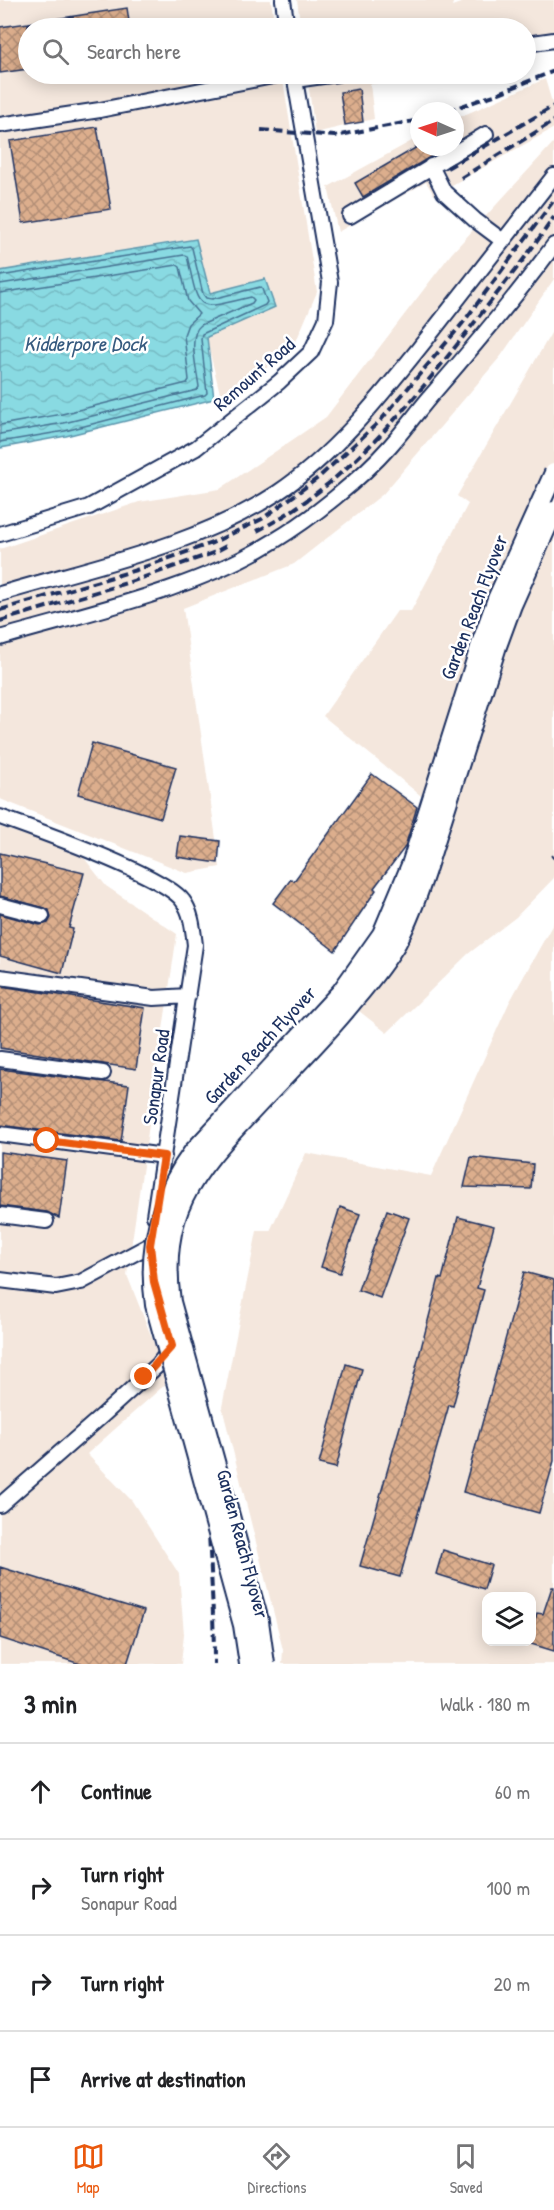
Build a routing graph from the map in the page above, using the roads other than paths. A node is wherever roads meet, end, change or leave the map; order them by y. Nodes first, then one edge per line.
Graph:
1 (283, 0) edge
2 (286, 18) edge
3 (554, 40) edge
4 (536, 42) edge
5 (246, 84) edge
6 (293, 84) edge
7 (0, 125) edge
8 (486, 134) dead end
9 (431, 166) junction
10 (554, 176) edge
11 (350, 216) dead end
12 (503, 241) junction
13 (554, 245) edge
14 (554, 473) edge
15 (554, 511) edge
16 (0, 534) edge
17 (0, 594) edge
18 (0, 638) edge
19 (0, 817) edge
20 (0, 905) edge
21 (42, 916) dead end
22 (0, 977) edge
23 (188, 996) junction
24 (0, 1059) edge
25 (103, 1073) dead end
26 (0, 1134) edge
27 (164, 1156) junction
28 (0, 1215) edge
29 (46, 1221) dead end
30 (150, 1245) junction
31 (0, 1280) edge
32 (172, 1346) junction
33 (0, 1505) edge
34 (249, 1664) edge
35 (263, 1664) edge

1 - 2 street
3 - 4 street
5 - 7 street
6 - 16 street, Remount Road
8 - 9 street
9 - 11 street
9 - 12 street
10 - 12 street
12 - 17 street
13 - 18 street
14 - 34 main road, Garden Reach Flyover, bridge
15 - 35 main road, Garden Reach Flyover, bridge
19 - 23 street, Sonapur Road
20 - 21 street
22 - 23 street
23 - 27 street, Sonapur Road
24 - 25 street
26 - 27 street
27 - 30 street, Sonapur Road
28 - 29 street
30 - 31 street
30 - 32 street, Sonapur Road
32 - 33 street
32 - 35 street, Sonapur Road

